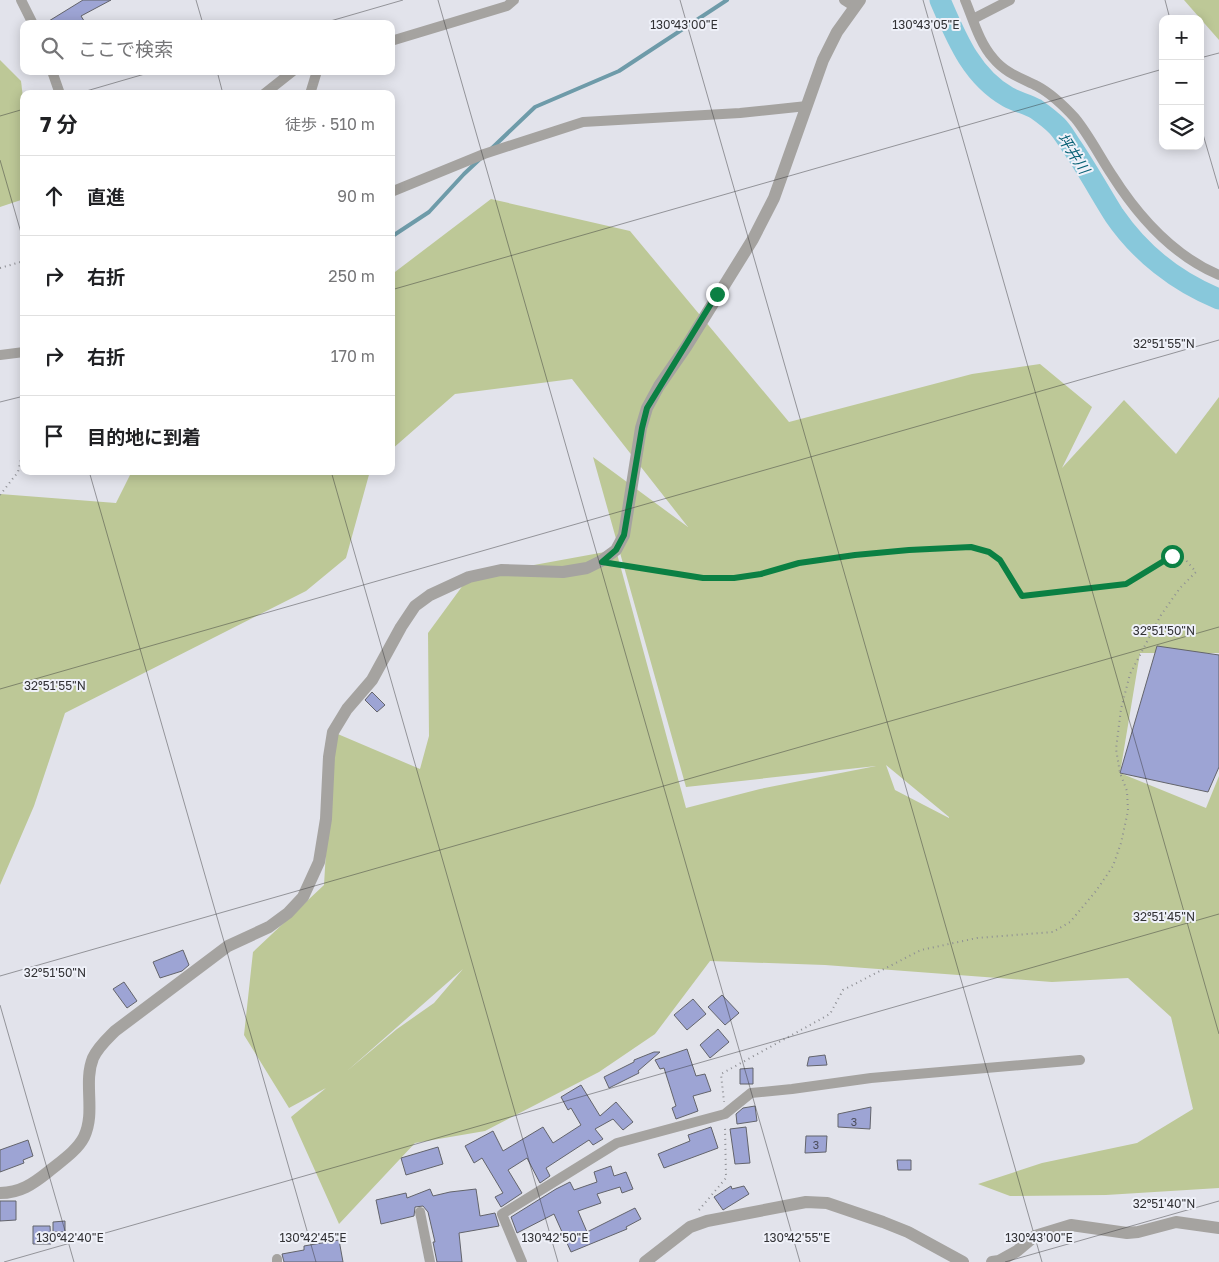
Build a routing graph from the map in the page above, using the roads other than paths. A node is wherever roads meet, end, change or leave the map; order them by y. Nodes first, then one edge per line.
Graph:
1 (21, 0) edge
2 (514, 0) edge
3 (965, 0) edge
4 (1010, 0) edge
5 (853, 2) edge
6 (973, 18) junction
7 (30, 20) edge
8 (395, 39) edge
9 (53, 75) edge
10 (288, 75) edge
11 (316, 75) edge
12 (59, 90) edge
13 (269, 90) edge
14 (311, 90) edge
15 (807, 106) junction
16 (395, 190) edge
17 (1219, 275) edge
18 (20, 352) edge
19 (0, 355) edge
20 (1080, 1060) dead end
21 (0, 1193) edge
22 (420, 1212) dead end
23 (1219, 1228) edge
24 (430, 1262) edge
25 (522, 1262) edge
26 (645, 1262) edge
27 (963, 1262) edge
28 (992, 1262) edge

1 - 7 street
2 - 8 street
3 - 6 street
4 - 6 street
5 - 15 street
6 - 17 street
9 - 12 street
10 - 13 street
11 - 14 street
15 - 16 street
15 - 21 street
18 - 19 street
20 - 25 street
22 - 24 street
23 - 28 street
26 - 27 street

